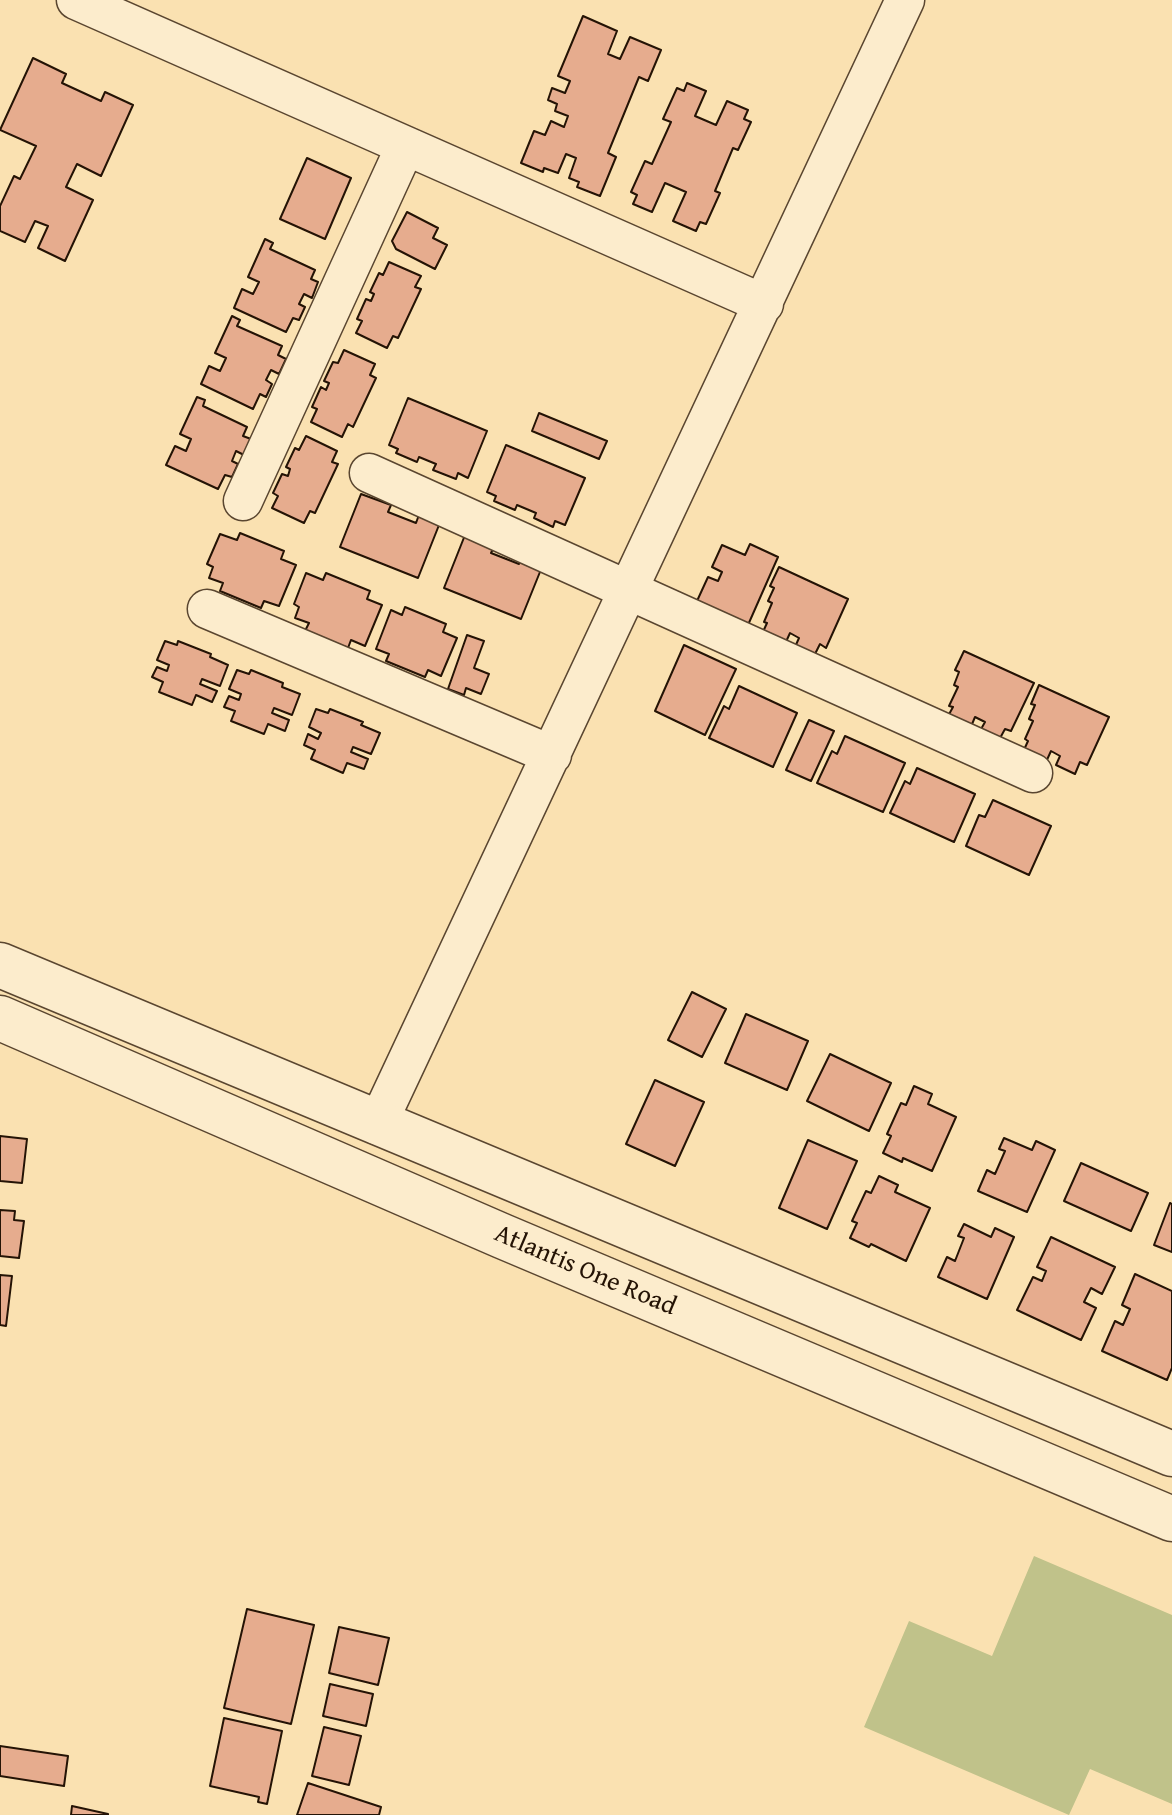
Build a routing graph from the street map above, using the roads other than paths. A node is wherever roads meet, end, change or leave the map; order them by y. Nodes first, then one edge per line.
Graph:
1 (76, 0) edge
2 (905, 0) edge
3 (405, 147) junction
4 (764, 304) junction
5 (369, 473) dead end
6 (243, 501) dead end
7 (629, 592) junction
8 (207, 609) dead end
9 (552, 755) junction
10 (1033, 773) dead end
11 (0, 965) edge
12 (0, 1018) edge
13 (377, 1125) junction
14 (1172, 1454) edge
15 (1172, 1519) edge

1 - 3 street
2 - 4 street
3 - 4 street
3 - 6 street
4 - 7 street
5 - 7 street
7 - 9 street
7 - 10 street
8 - 9 street
9 - 13 street
11 - 13 street
12 - 15 street, Atlantis One Road
13 - 14 street

